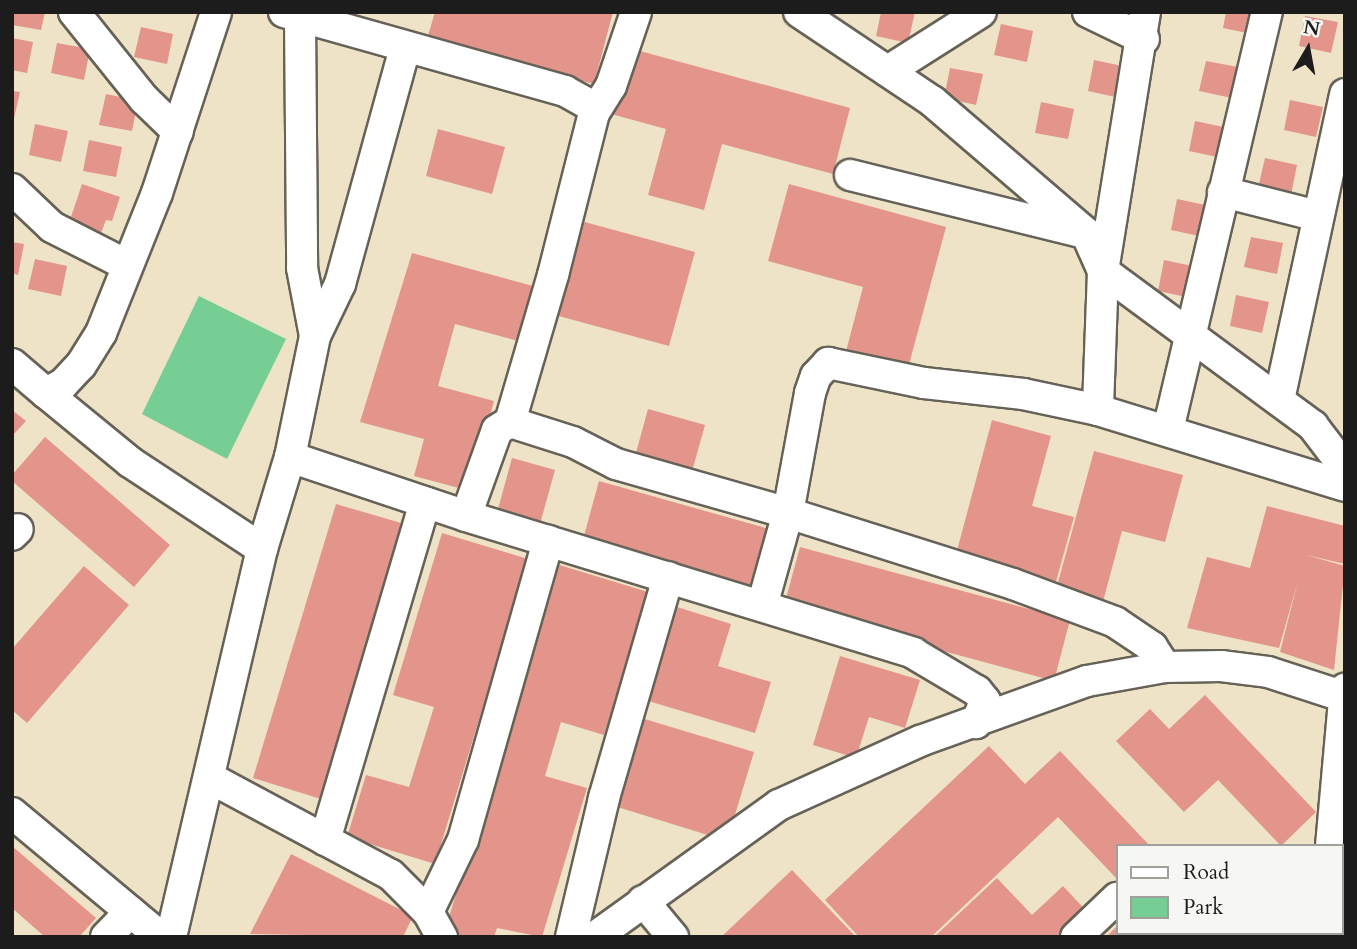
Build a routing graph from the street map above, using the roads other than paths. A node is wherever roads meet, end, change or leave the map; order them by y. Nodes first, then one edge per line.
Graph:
1 (74, 12) edge
2 (216, 12) edge
3 (636, 12) edge
4 (799, 12) edge
5 (981, 12) edge
6 (1088, 12) edge
7 (1267, 12) edge
8 (292, 16) edge
9 (1144, 26) edge
10 (405, 48) junction
11 (888, 71) junction
12 (1345, 94) edge
13 (594, 113) junction
14 (178, 132) junction
15 (850, 175) dead end
16 (12, 190) edge
17 (1223, 192) junction
18 (1318, 216) junction
19 (1086, 233) junction
20 (127, 265) junction
21 (1103, 271) junction
22 (1188, 333) junction
23 (315, 336) junction
24 (12, 363) edge
25 (46, 393) junction
26 (1279, 400) junction
27 (1098, 410) junction
28 (510, 422) junction
29 (1168, 430) junction
30 (290, 457) junction
31 (1345, 468) edge
32 (1345, 486) edge
33 (425, 502) junction
34 (788, 513) junction
35 (466, 516) junction
36 (548, 541) junction
37 (262, 549) junction
38 (668, 578) junction
39 (762, 606) junction
40 (1165, 667) junction
41 (1344, 694) edge
42 (976, 723) junction
43 (210, 778) junction
44 (12, 813) edge
45 (325, 840) junction
46 (1331, 844) edge
47 (1116, 899) edge
48 (643, 901) junction
49 (130, 912) junction
50 (435, 924) edge
51 (106, 937) edge
52 (161, 937) edge
53 (171, 937) edge
54 (571, 937) edge
55 (595, 937) edge
56 (673, 937) edge
57 (1076, 937) edge

1 - 14 street
2 - 14 street
3 - 13 street
4 - 11 street
5 - 11 street
6 - 9 street
7 - 17 street
8 - 10 street
8 - 23 street
9 - 21 street
10 - 13 street
10 - 23 street
11 - 19 street
12 - 18 street
13 - 28 street
14 - 20 street
15 - 19 street
16 - 20 street
17 - 18 street
17 - 22 street
18 - 26 street
19 - 21 street
20 - 25 street
21 - 22 street
21 - 27 street
22 - 26 street
22 - 29 street
23 - 30 street
24 - 25 street
25 - 37 street
26 - 31 street
27 - 29 street
27 - 34 street
28 - 34 street
28 - 35 street
29 - 32 street
30 - 33 street
30 - 37 street
33 - 35 street
33 - 45 street
34 - 39 street
34 - 40 street
35 - 36 street
36 - 38 street
36 - 50 street
37 - 43 street
38 - 39 street
38 - 54 street
39 - 42 street
40 - 41 street
40 - 42 street
41 - 46 street
42 - 48 street
43 - 45 street
43 - 53 street
44 - 49 street
45 - 50 street
47 - 57 street
48 - 55 street
48 - 56 street
49 - 51 street
49 - 52 street

